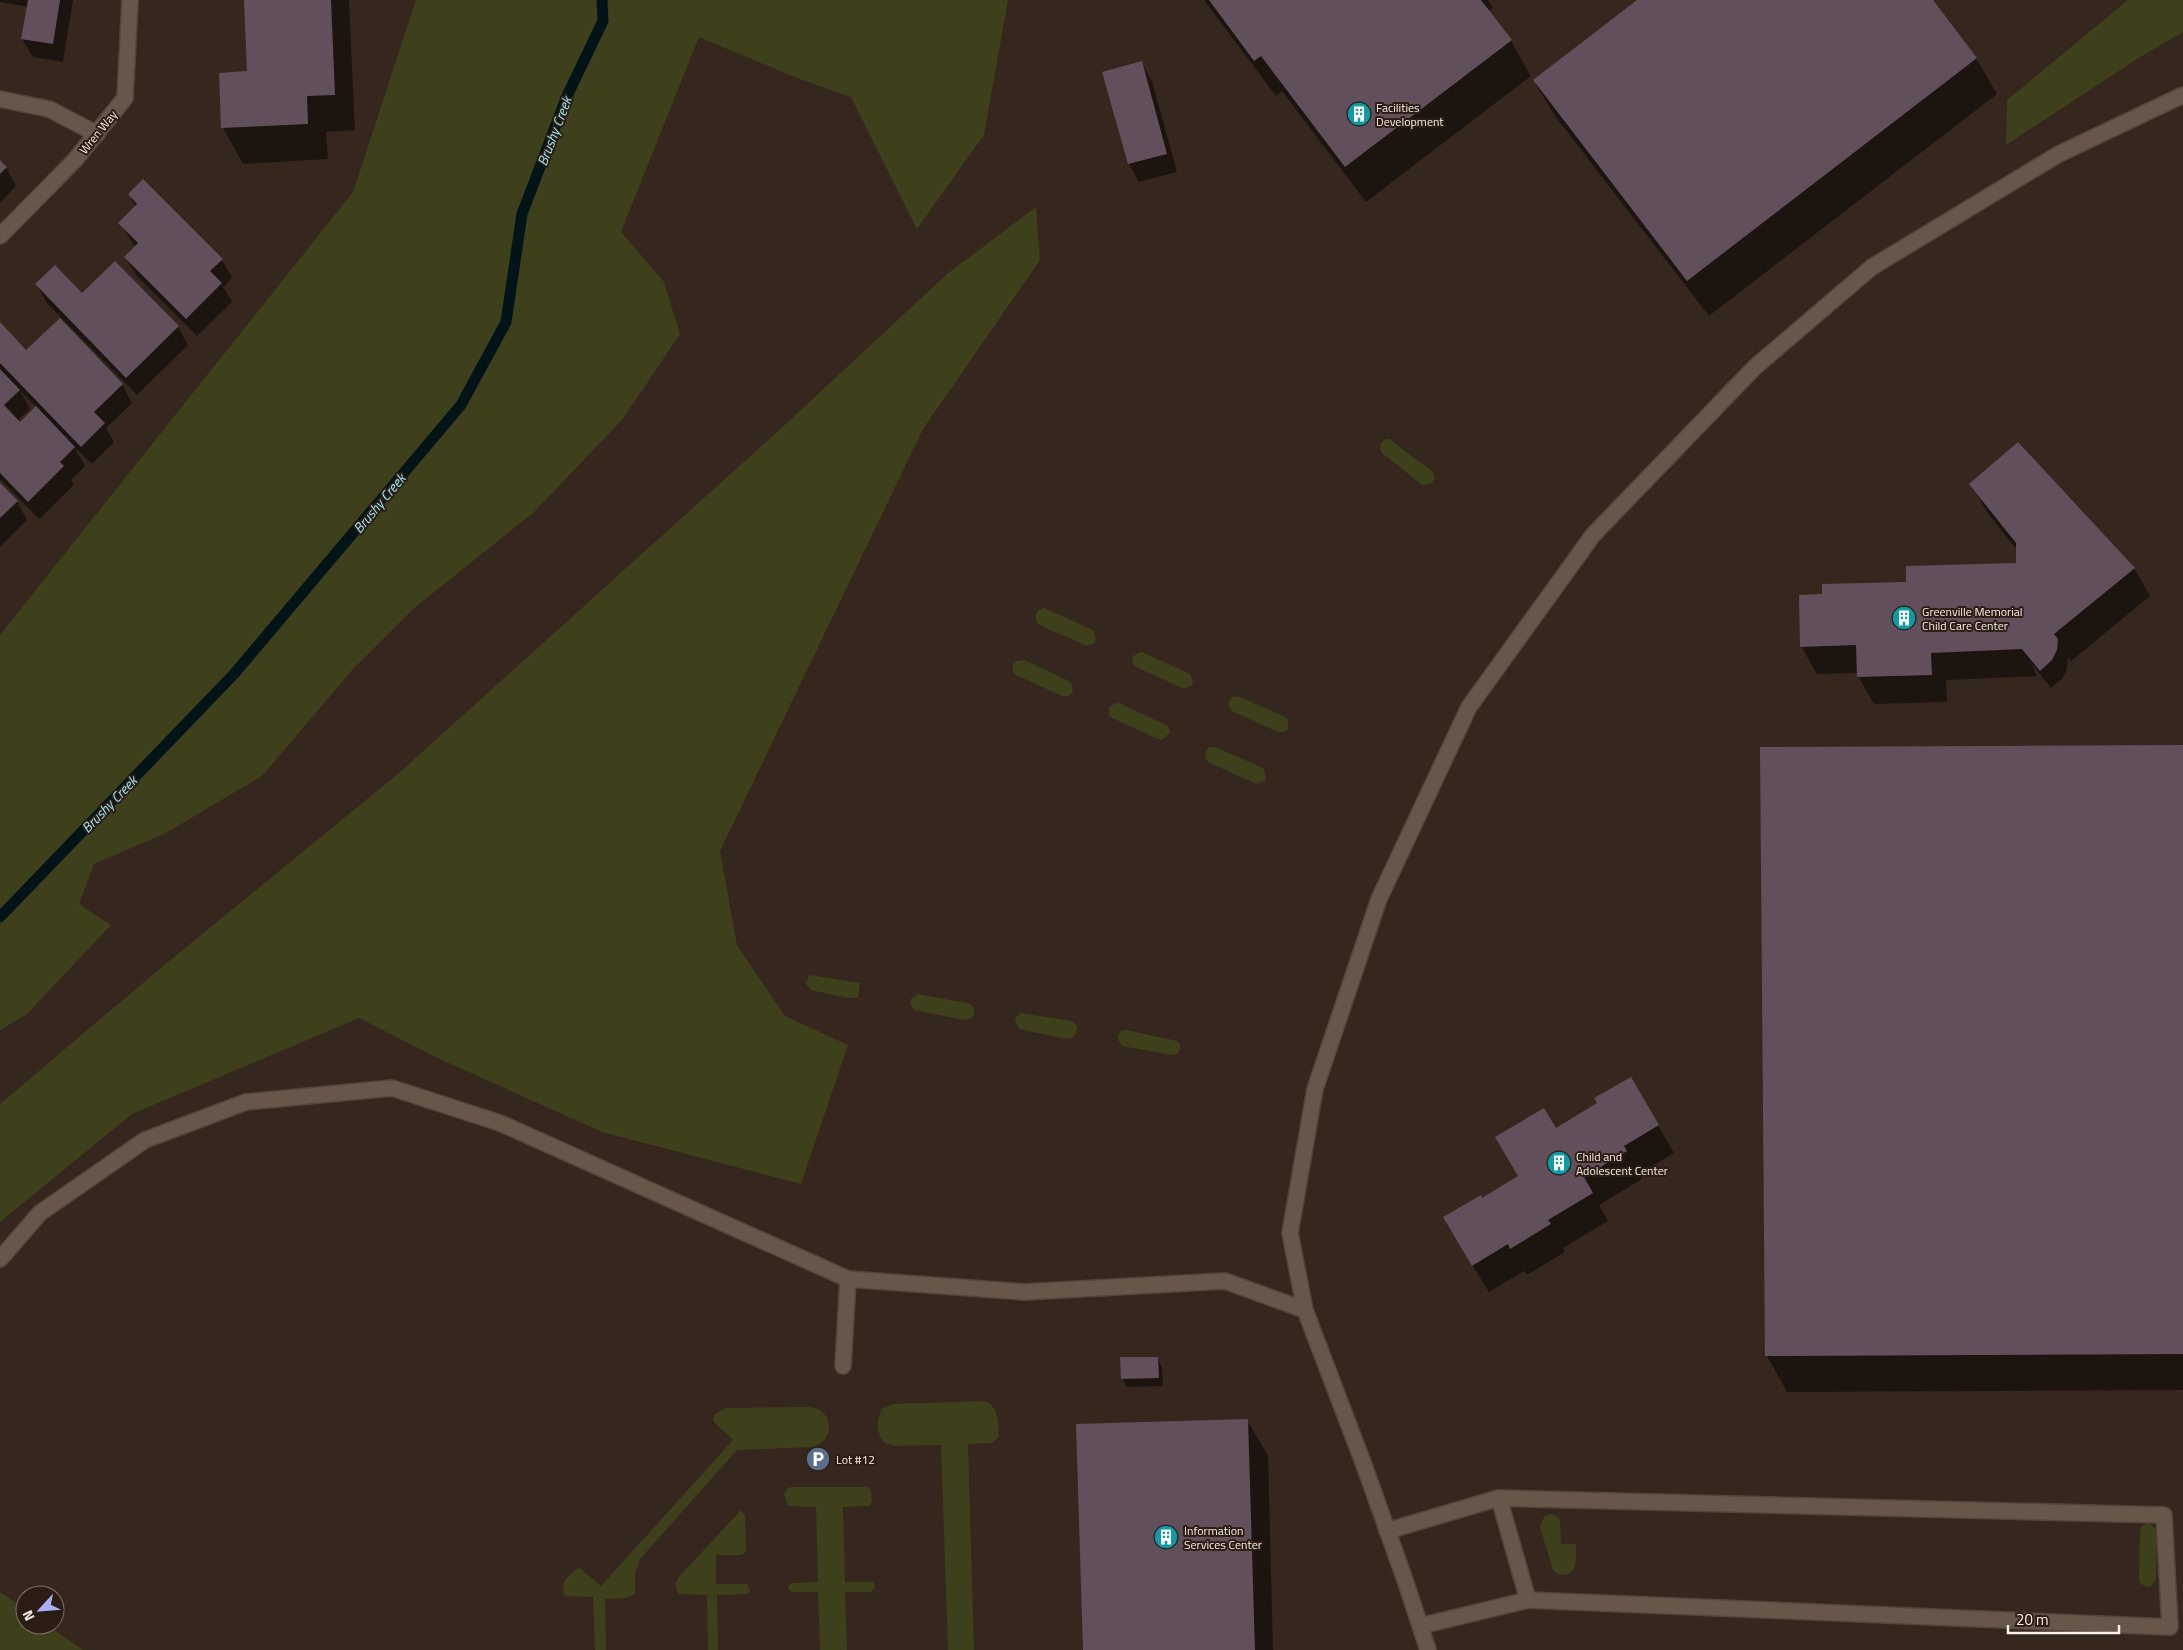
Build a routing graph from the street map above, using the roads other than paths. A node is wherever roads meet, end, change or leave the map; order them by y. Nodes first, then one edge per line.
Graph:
1 (130, 0) edge
2 (2183, 95) edge
3 (0, 99) edge
4 (97, 134) junction
5 (0, 236) edge
6 (0, 1259) edge
7 (848, 1279) junction
8 (1305, 1310) junction
9 (842, 1366) dead end
10 (1499, 1498) junction
11 (1387, 1531) junction
12 (1528, 1600) junction
13 (1420, 1626) junction
14 (1428, 1650) edge

1 - 4 street, Wren Way
2 - 8 street
3 - 4 street
4 - 5 street, Wren Way
6 - 7 street
7 - 8 street
7 - 9 street
8 - 11 street
10 - 11 street
10 - 12 street
10 - 12 street
11 - 13 street
12 - 13 street
13 - 14 street

